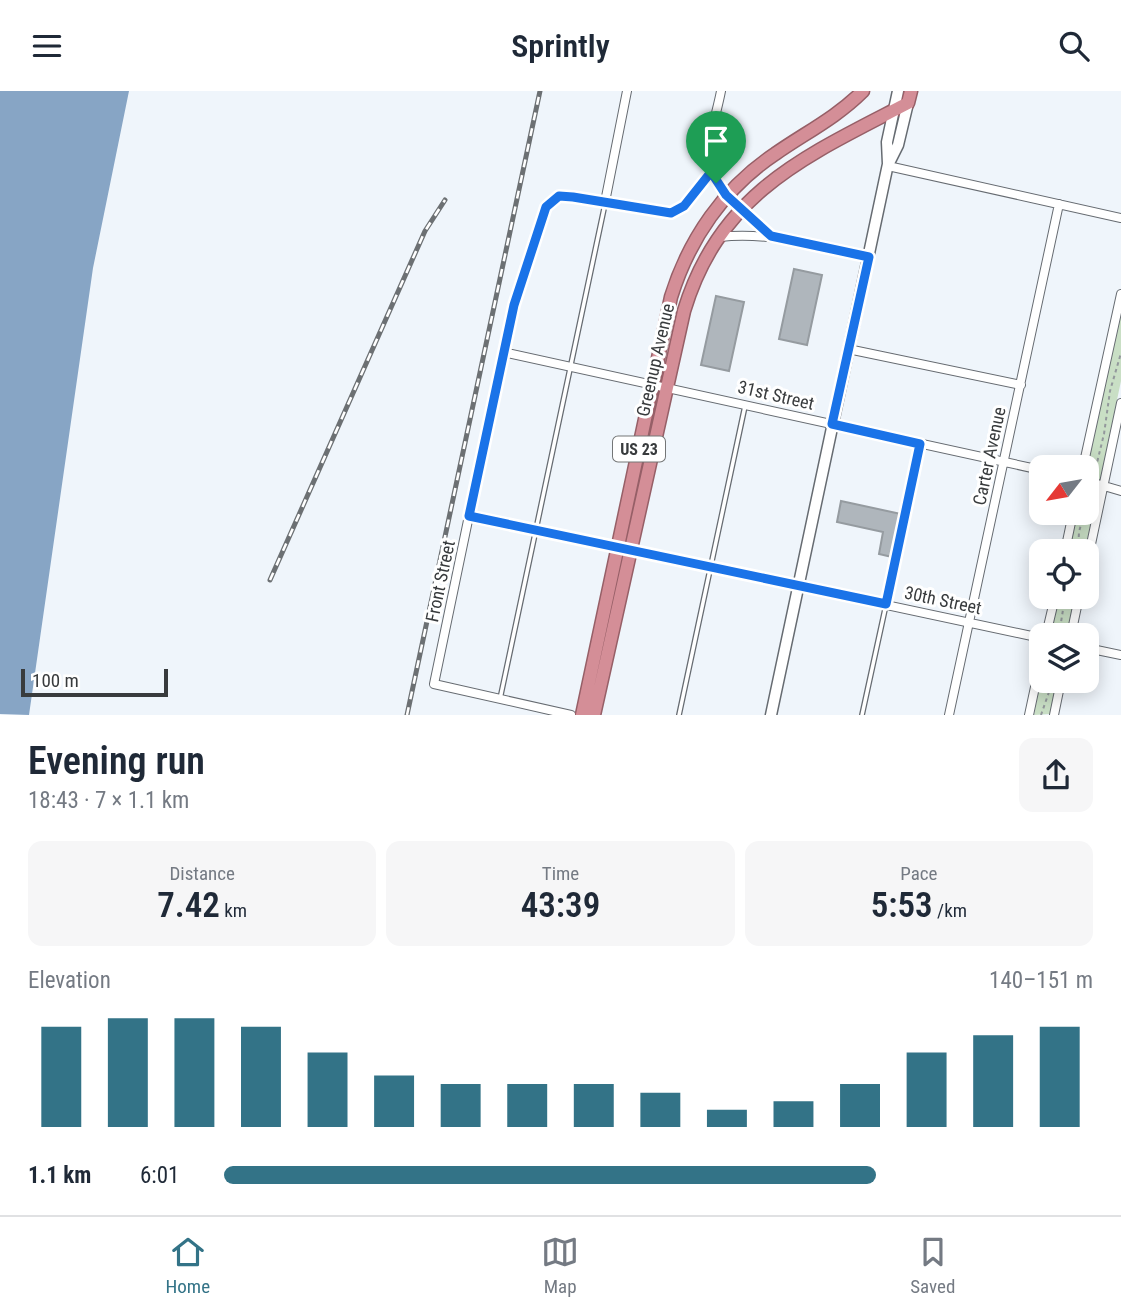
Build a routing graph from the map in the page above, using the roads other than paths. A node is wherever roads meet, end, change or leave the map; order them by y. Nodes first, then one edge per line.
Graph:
1 (627, 91) edge
2 (721, 91) edge
3 (863, 91) edge
4 (898, 91) edge
5 (910, 97) edge
6 (894, 110) junction
7 (888, 165) junction
8 (711, 172) junction
9 (726, 195) junction
10 (605, 202) junction
11 (1059, 204) junction
12 (741, 208) junction
13 (1121, 218) edge
14 (771, 236) junction
15 (718, 237) junction
16 (869, 257) junction
17 (1121, 294) edge
18 (848, 349) junction
19 (503, 352) junction
20 (570, 367) junction
21 (653, 384) junction
22 (1021, 385) junction
23 (667, 388) junction
24 (1121, 403) edge
25 (746, 404) junction
26 (832, 424) junction
27 (920, 444) junction
28 (1086, 455) edge
29 (1003, 461) junction
30 (1029, 467) edge
31 (1099, 485) edge
32 (1103, 487) junction
33 (1121, 491) edge
34 (469, 516) junction
35 (536, 530) junction
36 (1092, 539) edge
37 (624, 548) junction
38 (711, 566) junction
39 (798, 585) junction
40 (886, 604) junction
41 (969, 621) junction
42 (1029, 635) edge
43 (1099, 650) edge
44 (1121, 655) edge
45 (1034, 693) edge
46 (1059, 693) edge
47 (500, 699) junction
48 (571, 715) edge
49 (582, 715) edge
50 (594, 715) edge
51 (679, 715) edge
52 (771, 715) edge
53 (862, 715) edge
54 (949, 715) edge
55 (1029, 715) edge
56 (1054, 715) edge

1 - 10 street
2 - 8 street
3 - 9 highway, US 23
4 - 6 main road
5 - 6 highway, US 23
5 - 7 main road
6 - 7 main road
6 - 12 highway, US 23
7 - 11 street
7 - 16 main road
8 - 9 street
8 - 10 street, Front Street
9 - 12 street
9 - 21 highway, Greenup Avenue / US 23
10 - 19 street, Front Street
10 - 20 lane
11 - 13 street
11 - 22 street, Carter Avenue
12 - 14 street
12 - 15 highway, Greenup Avenue / US 23
14 - 15 street
14 - 16 street
15 - 23 highway, Greenup Avenue / US 23
16 - 18 main road
17 - 28 street
18 - 22 street
18 - 26 main road
19 - 20 street, 31st Street
19 - 34 street, Front Street
20 - 21 street, 31st Street
20 - 35 lane
21 - 23 street, 31st Street
21 - 37 highway, Greenup Avenue / US 23
22 - 29 street, Carter Avenue
23 - 25 street, 31st Street
23 - 37 highway, Greenup Avenue / US 23
24 - 32 street
25 - 26 street, 31st Street
25 - 38 lane
26 - 27 street, 31st Street
26 - 39 main road
27 - 29 street, 31st Street
27 - 40 lane
29 - 30 street, 31st Street
29 - 41 street, Carter Avenue
31 - 32 street
32 - 33 street
32 - 36 street
34 - 35 street, 30th Street
34 - 47 street, Front Street
35 - 37 street, 30th Street
35 - 47 lane
37 - 38 street, 30th Street
37 - 49 highway, Greenup Avenue / US 23
37 - 50 highway, Greenup Avenue / US 23
38 - 39 street, 30th Street
38 - 51 lane
39 - 40 street, 30th Street
39 - 52 main road
40 - 41 street, 30th Street
40 - 53 lane
41 - 42 street, 30th Street
41 - 54 street, Carter Avenue
43 - 44 street
45 - 55 street
46 - 56 street
47 - 48 street

